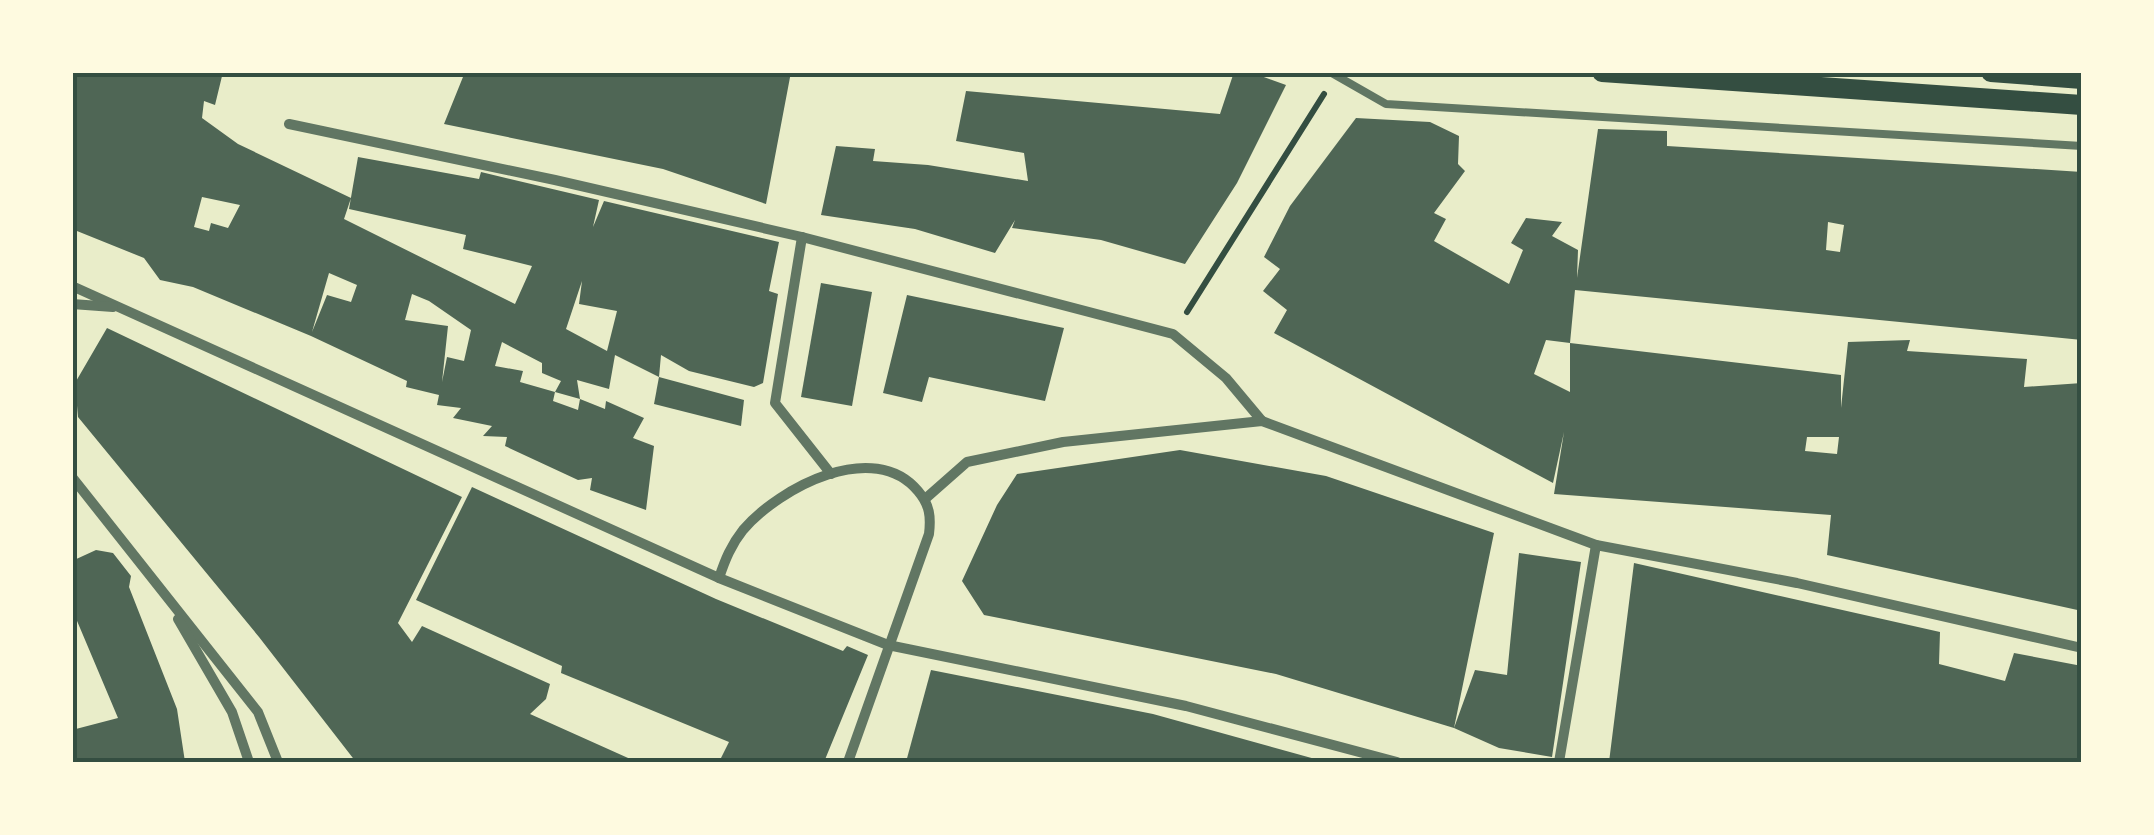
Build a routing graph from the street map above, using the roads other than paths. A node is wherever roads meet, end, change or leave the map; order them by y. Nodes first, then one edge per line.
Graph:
1 (1602, 72) edge
2 (1991, 72) edge
3 (1332, 75) edge
4 (2082, 79) edge
5 (2082, 105) edge
6 (290, 124) dead end
7 (2082, 146) edge
8 (802, 237) junction
9 (72, 286) edge
10 (72, 304) edge
11 (124, 309) junction
12 (1262, 420) junction
13 (831, 474) junction
14 (72, 477) edge
15 (925, 499) junction
16 (1596, 545) junction
17 (720, 578) junction
18 (160, 588) junction
19 (888, 645) junction
20 (2082, 648) edge
21 (250, 762) edge
22 (278, 762) edge
23 (848, 762) edge
24 (1398, 762) edge
25 (1559, 762) edge

1 - 5 main road
2 - 4 main road
3 - 7 lane
6 - 8 street
8 - 12 street
8 - 13 street
9 - 11 street
10 - 11 street
11 - 17 street
12 - 15 street
12 - 16 street
13 - 15 street
13 - 17 street
14 - 18 street
15 - 19 street
16 - 20 street
16 - 25 street
17 - 19 street
18 - 21 street
18 - 22 street
19 - 23 street
19 - 24 street

